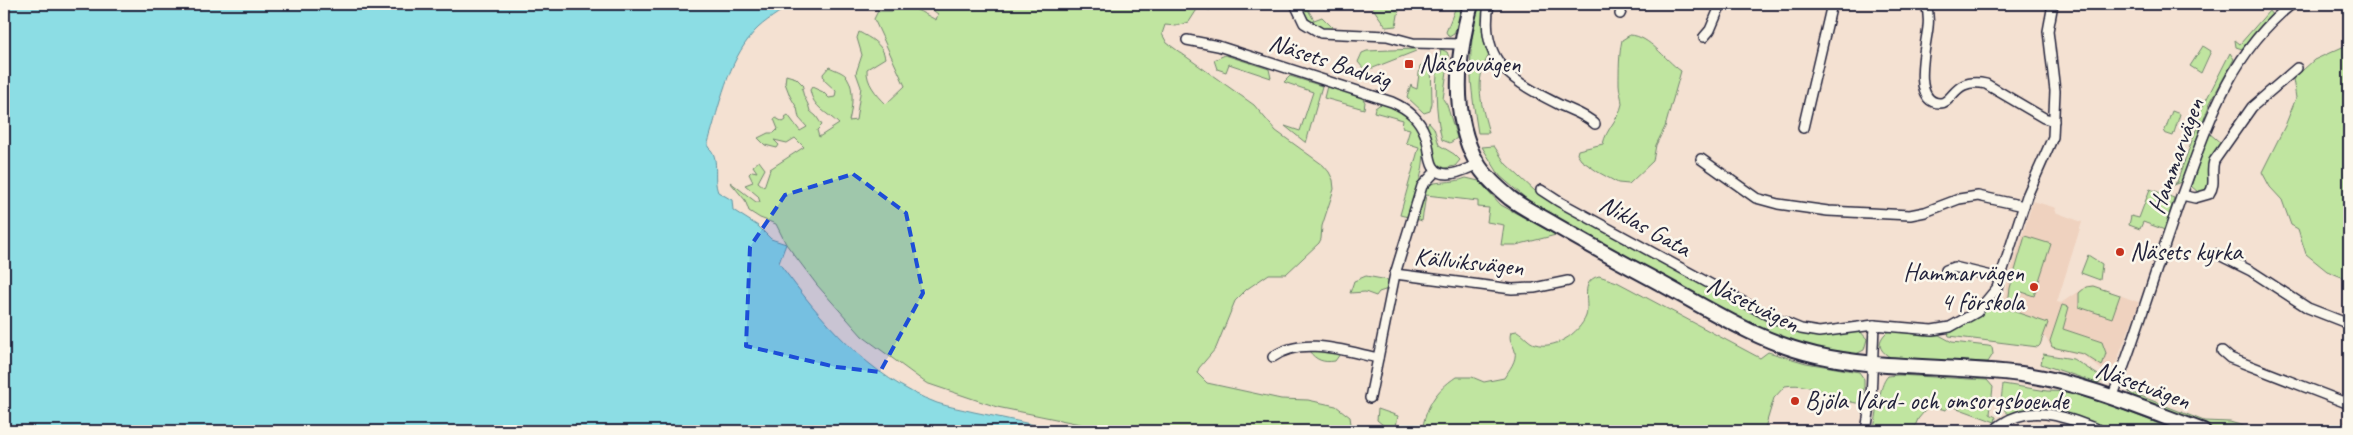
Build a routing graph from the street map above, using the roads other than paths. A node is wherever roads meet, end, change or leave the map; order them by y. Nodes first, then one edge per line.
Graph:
1 (1295, 4) edge
2 (1471, 4) edge
3 (1489, 4) edge
4 (1624, 4) edge
5 (1722, 4) edge
6 (1832, 4) edge
7 (1926, 4) edge
8 (2053, 4) edge
9 (2292, 4) edge
10 (1620, 14) dead end
11 (1704, 37) dead end
12 (1187, 40) dead end
13 (1461, 44) junction
14 (2297, 68) dead end
15 (2054, 121) junction
16 (1595, 124) dead end
17 (1803, 128) dead end
18 (1701, 159) dead end
19 (1478, 164) junction
20 (1436, 171) junction
21 (1541, 190) dead end
22 (2182, 195) junction
23 (2024, 206) junction
24 (2217, 254) dead end
25 (1946, 270) dead end
26 (1395, 274) junction
27 (2000, 278) junction
28 (1568, 280) dead end
29 (2349, 324) edge
30 (1874, 326) junction
31 (2222, 351) dead end
32 (1273, 357) dead end
33 (1378, 358) junction
34 (1872, 363) junction
35 (1370, 398) dead end
36 (2112, 398) junction
37 (2349, 404) edge
38 (1998, 427) dead end
39 (1866, 431) edge
40 (2102, 431) edge
41 (2203, 431) edge

1 - 13 street
2 - 13 street, Näsetvägen
3 - 16 street
4 - 10 street
5 - 11 street
6 - 17 street
7 - 15 street
8 - 15 street, Niklas Gata
9 - 22 street, Hammarvägen
12 - 20 street, Näsets Badväg
13 - 19 street, Näsetvägen
14 - 22 street
15 - 23 street, Niklas Gata
18 - 23 street
19 - 20 street
19 - 34 street, Näsetvägen
20 - 26 street, Källviksvägen
21 - 30 street, Niklas Gata
22 - 36 street, Hammarvägen
23 - 27 street, Niklas Gata
24 - 29 street
25 - 27 street
26 - 28 street, Källviksvägen
26 - 33 street, Källviksvägen
27 - 30 street, Niklas Gata
30 - 34 street
31 - 37 street
32 - 33 street
33 - 35 street, Källviksvägen
34 - 36 street, Näsetvägen
34 - 39 street
36 - 41 street, Näsetvägen
38 - 40 street

